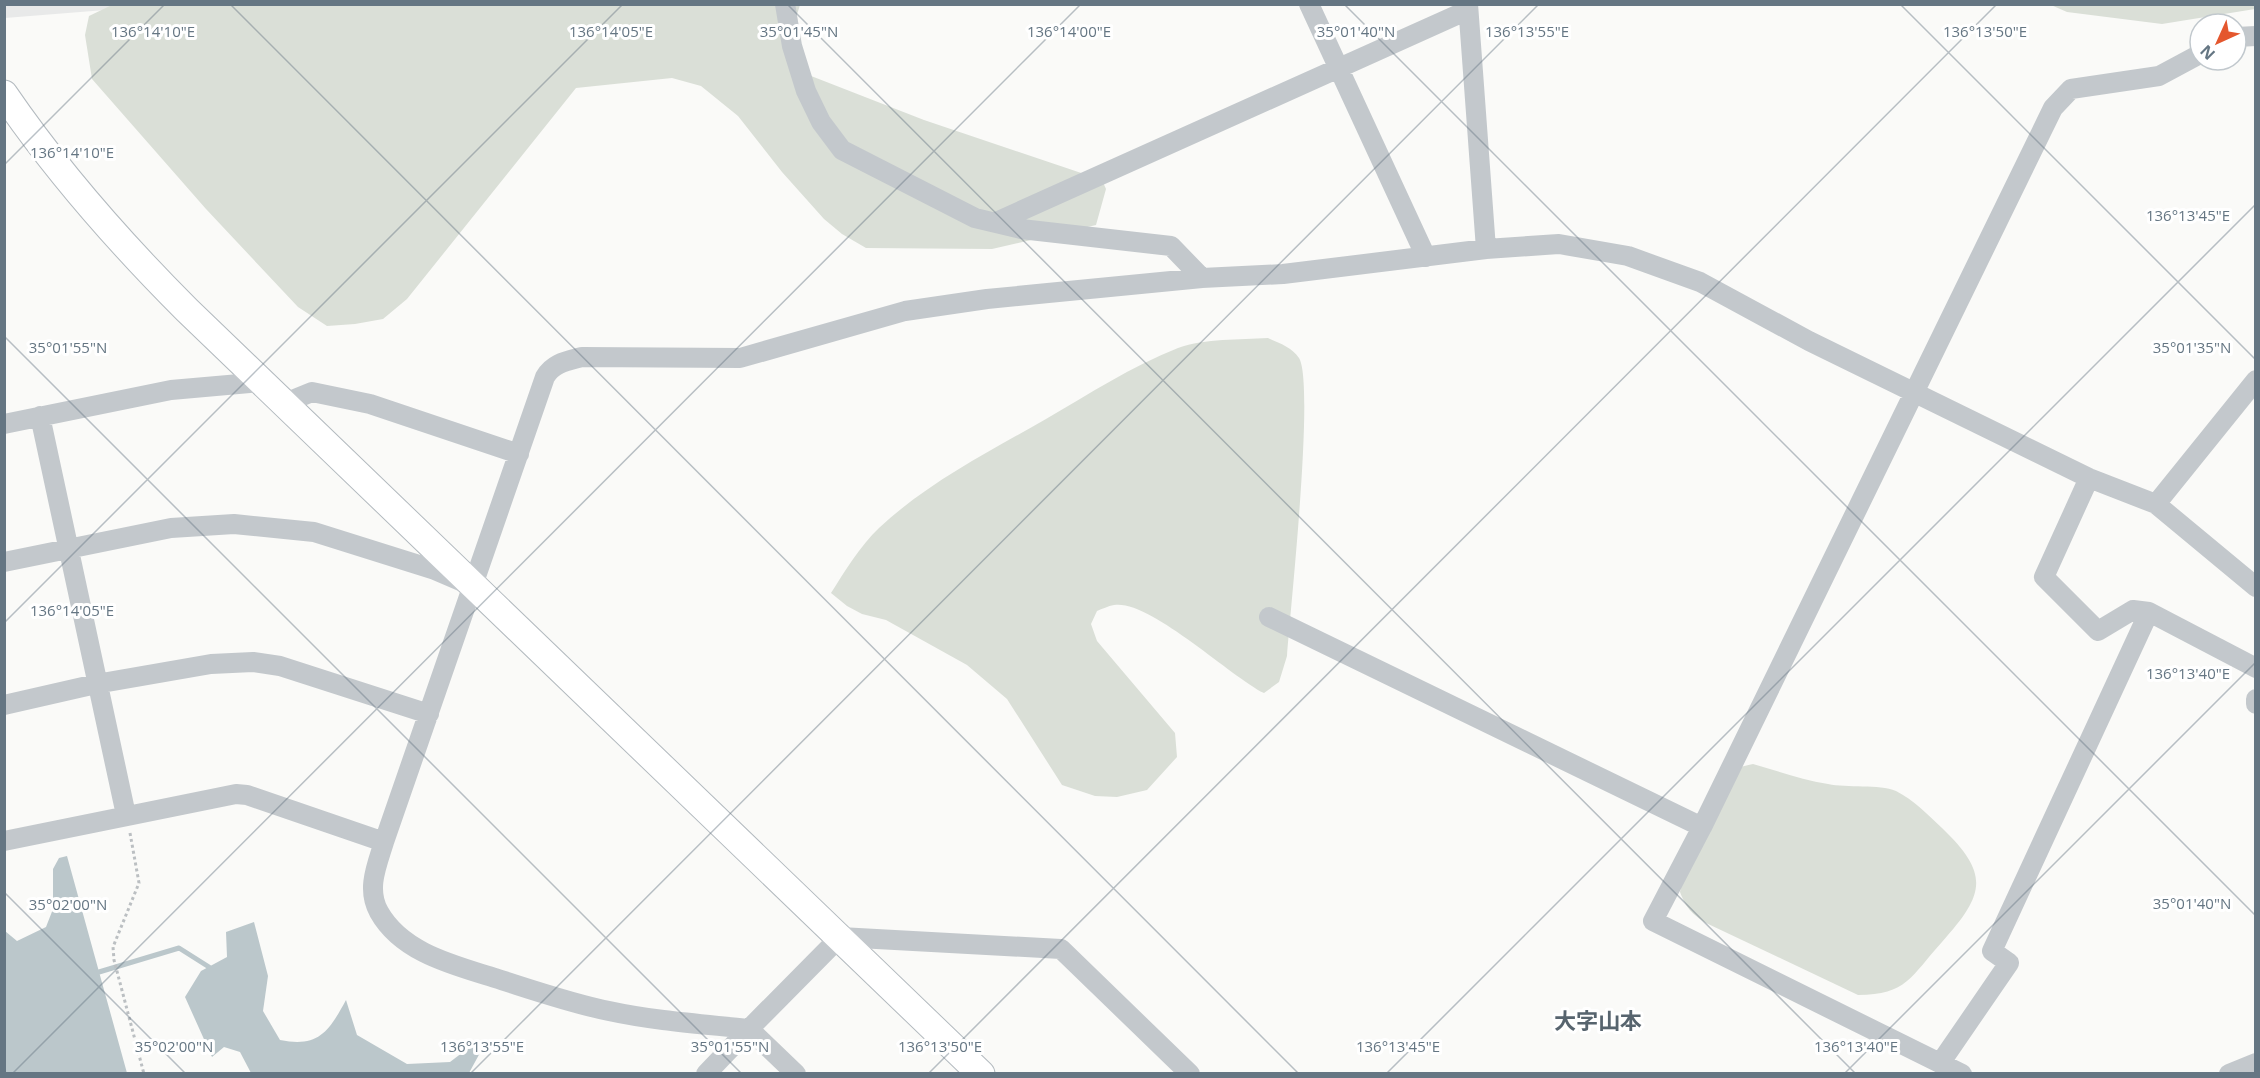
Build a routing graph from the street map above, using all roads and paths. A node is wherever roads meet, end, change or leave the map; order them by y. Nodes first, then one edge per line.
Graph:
1 (785, 4) edge
2 (1309, 4) edge
3 (1468, 7) edge
4 (2188, 60) edge
5 (1338, 68) junction
6 (4, 94) edge
7 (996, 222) junction
8 (1486, 249) junction
9 (1426, 257) junction
10 (1202, 278) junction
11 (2256, 380) edge
12 (262, 382) junction
13 (1914, 392) junction
14 (285, 403) junction
15 (40, 416) junction
16 (4, 424) edge
17 (519, 454) junction
18 (2089, 478) junction
19 (2156, 504) junction
20 (69, 549) junction
21 (4, 562) edge
22 (473, 587) junction
23 (2256, 587) edge
24 (2149, 612) junction
25 (1269, 618) dead end
26 (2256, 668) edge
27 (96, 684) junction
28 (2256, 699) edge
29 (2256, 704) edge
30 (4, 705) edge
31 (429, 714) junction
32 (126, 815) junction
33 (1702, 827) junction
34 (4, 841) edge
35 (384, 842) junction
36 (840, 937) junction
37 (749, 1029) junction
38 (1941, 1062) junction
39 (2256, 1063) edge
40 (144, 1074) edge
41 (706, 1074) edge
42 (796, 1074) edge
43 (981, 1074) edge
44 (1190, 1074) edge
45 (1962, 1074) edge
46 (2229, 1074) edge

1 - 7 street
2 - 5 street
3 - 5 street
3 - 8 street
4 - 13 street
5 - 7 street
5 - 9 street
6 - 12 street
7 - 10 street
8 - 9 street
8 - 13 street
9 - 10 street
10 - 17 street
11 - 19 street
12 - 14 street
12 - 15 street
13 - 18 street
13 - 33 street
14 - 17 street
14 - 22 street
15 - 16 street
15 - 20 street
17 - 22 street
18 - 19 street
18 - 24 street
19 - 23 street
20 - 21 street
20 - 22 street
20 - 27 street
22 - 31 street
22 - 36 street
24 - 26 street
24 - 38 street
25 - 33 street
27 - 30 street
27 - 31 street
27 - 32 street
28 - 29 street
31 - 35 street
32 - 34 street
32 - 35 street
32 - 40 path
33 - 38 street
35 - 37 street
36 - 37 street
36 - 43 street
36 - 44 street
37 - 41 street
37 - 42 street
38 - 45 street
39 - 46 street

